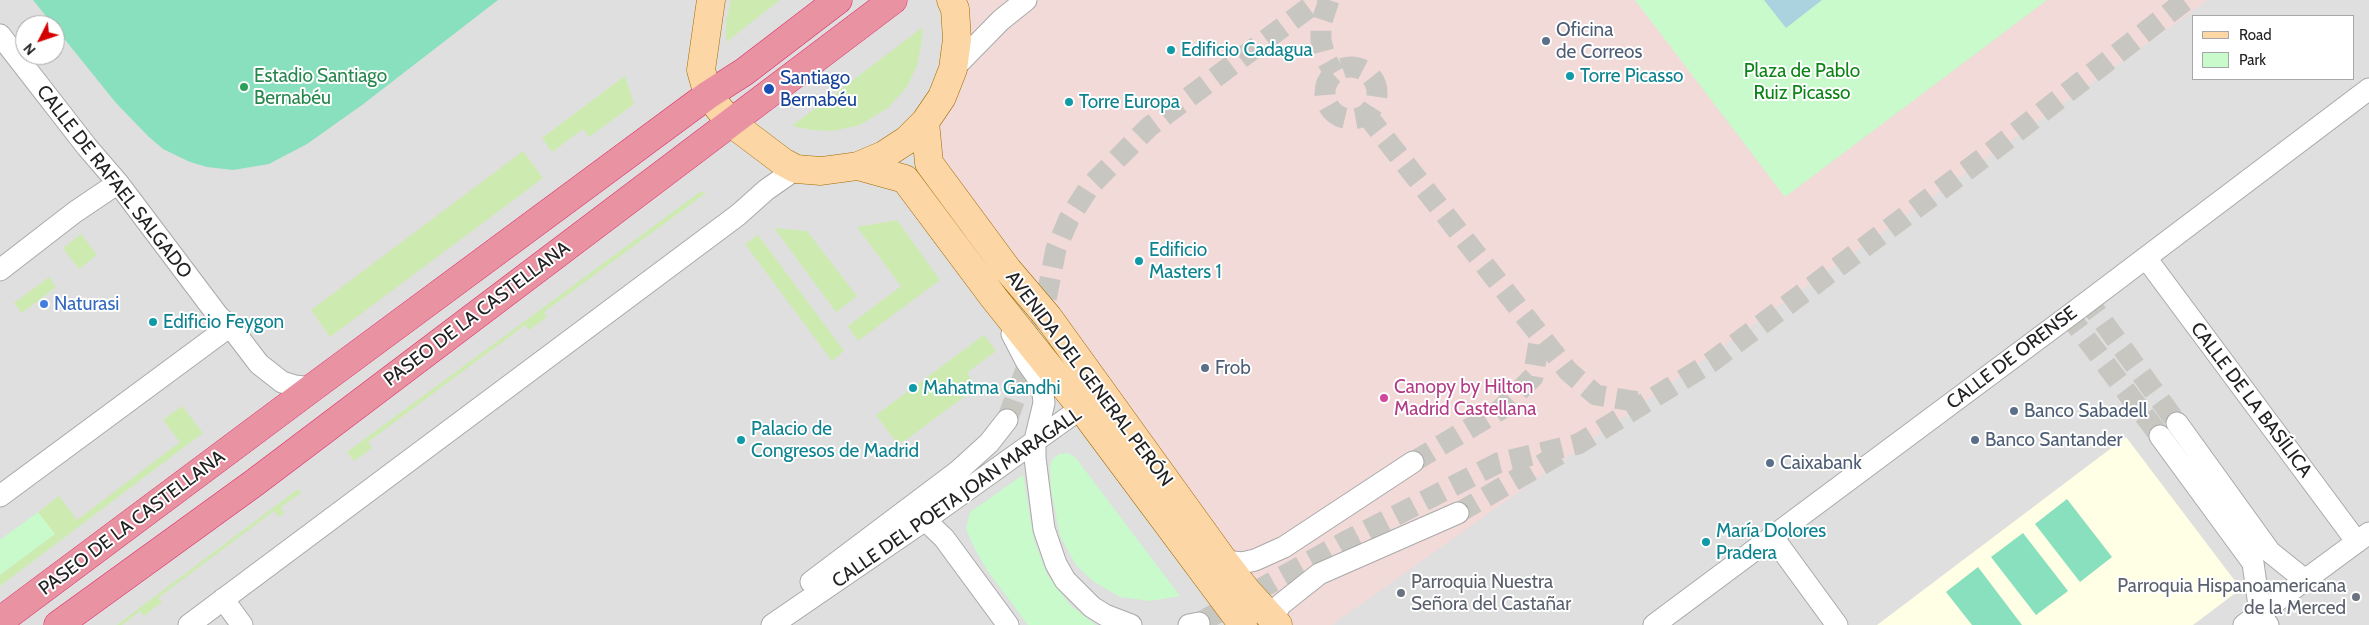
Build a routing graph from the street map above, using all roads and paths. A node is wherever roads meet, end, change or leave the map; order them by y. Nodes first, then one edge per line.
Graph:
1 (711, 0) edge
2 (838, 0) edge
3 (893, 0) edge
4 (951, 0) edge
5 (1026, 0) edge
6 (0, 35) edge
7 (953, 69) junction
8 (2369, 89) edge
9 (708, 96) junction
10 (730, 122) junction
11 (925, 122) junction
12 (858, 166) junction
13 (796, 169) junction
14 (118, 183) junction
15 (2146, 258) junction
16 (0, 270) edge
17 (994, 298) junction
18 (230, 326) junction
19 (312, 388) junction
20 (1082, 409) junction
21 (1007, 420) tunnel mouth
22 (2177, 423) tunnel mouth
23 (2160, 436) tunnel mouth
24 (1035, 440) junction
25 (1413, 462) tunnel mouth
26 (1158, 468) junction
27 (0, 496) edge
28 (1458, 513) tunnel mouth
29 (926, 520) junction
30 (1772, 536) junction
31 (2363, 538) edge
32 (1224, 561) junction
33 (2305, 580) junction
34 (223, 599) junction
35 (0, 621) edge
36 (2258, 621) edge
37 (1277, 624) edge
38 (58, 625) edge
39 (189, 625) edge
40 (242, 625) edge
41 (768, 625) edge
42 (772, 625) edge
43 (1008, 625) edge
44 (1131, 625) edge
45 (1243, 625) edge
46 (1654, 625) edge
47 (1837, 625) edge

1 - 9 main road
2 - 9 highway, PASEO DE LA CASTELLANA
3 - 10 highway, PASEO DE LA CASTELLANA
4 - 7 main road
5 - 7 street
6 - 14 street, CALLE DE RAFAEL SALGADO
7 - 11 main road
8 - 15 street, CALLE DE ORENSE
9 - 10 main road
9 - 19 highway, PASEO DE LA CASTELLANA
10 - 13 main road
10 - 38 highway, PASEO DE LA CASTELLANA
11 - 12 main road
11 - 26 main road, AVENIDA DEL GENERAL PERÓN
12 - 13 main road
12 - 17 main road, AVENIDA DEL GENERAL PERÓN
13 - 34 street
14 - 16 street
14 - 18 street, CALLE DE RAFAEL SALGADO
15 - 30 street, CALLE DE ORENSE
15 - 31 street, CALLE DE LA BASÍLICA
17 - 20 main road, AVENIDA DEL GENERAL PERÓN
17 - 24 street, AVENIDA DEL GENERAL PERÓN
18 - 19 street
18 - 27 street
19 - 35 highway, PASEO DE LA CASTELLANA
20 - 24 street, CALLE DEL POETA JOAN MARAGALL
20 - 26 street, CALLE DEL POETA JOAN MARAGALL
20 - 45 main road, AVENIDA DEL GENERAL PERÓN
21 - 41 street, CALLE DEL POETA JOAN MARAGALL
22 - 33 street
23 - 36 street
24 - 29 street, CALLE DEL POETA JOAN MARAGALL
24 - 44 street, AVENIDA DEL GENERAL PERÓN
25 - 32 street
26 - 32 main road, AVENIDA DEL GENERAL PERÓN
28 - 37 street
29 - 42 street, CALLE DEL POETA JOAN MARAGALL
29 - 43 street
30 - 46 street, CALLE DE ORENSE
30 - 47 street
31 - 33 street
32 - 37 main road, AVENIDA DEL GENERAL PERÓN
33 - 36 street
34 - 39 street
34 - 40 street

